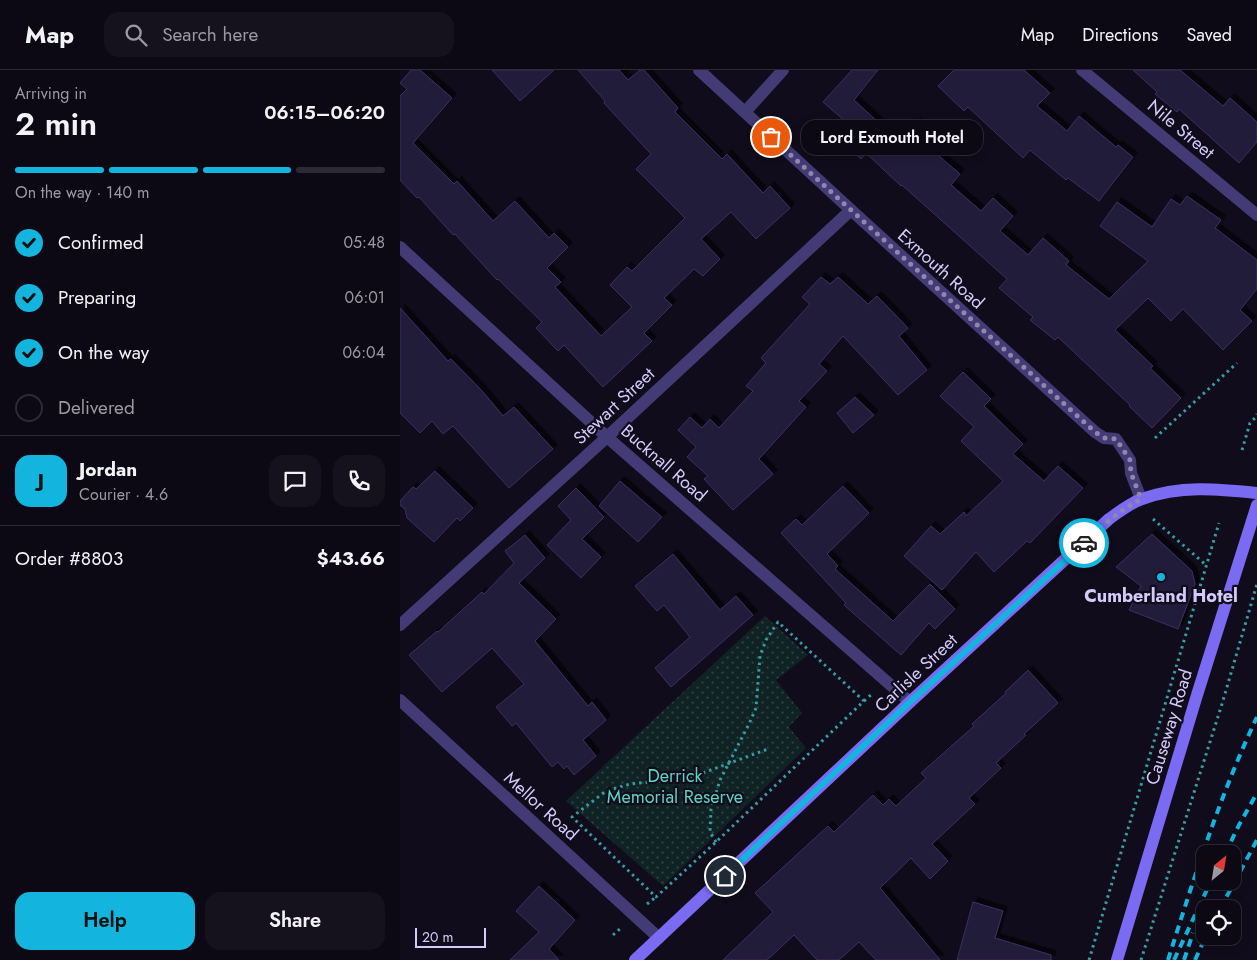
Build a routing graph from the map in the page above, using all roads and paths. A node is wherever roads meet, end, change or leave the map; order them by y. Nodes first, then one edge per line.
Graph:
1 (699, 70) edge
2 (783, 70) edge
3 (1082, 70) edge
4 (745, 112) junction
5 (851, 210) junction
6 (1257, 215) edge
7 (400, 247) edge
8 (1236, 363) dead end
9 (1257, 414) edge
10 (607, 437) junction
11 (1155, 438) dead end
12 (1242, 450) dead end
13 (1257, 493) edge
14 (1141, 499) junction
15 (1257, 505) edge
16 (1153, 519) dead end
17 (1219, 523) dead end
18 (1206, 566) junction
19 (1257, 584) edge
20 (400, 625) edge
21 (400, 700) edge
22 (910, 702) junction
23 (768, 749) dead end
24 (728, 764) junction
25 (716, 842) junction
26 (659, 938) junction
27 (635, 960) edge
28 (1089, 960) edge
29 (1117, 960) edge
30 (1141, 960) edge

1 - 4 street, Exmouth Road
2 - 4 street
3 - 6 street, Nile Street
4 - 5 street, Exmouth Road
5 - 10 street, Stewart Street
5 - 14 street, Exmouth Road
7 - 10 street, Bucknall Road
8 - 11 path
9 - 12 path
10 - 20 street, Stewart Street
10 - 22 street, Bucknall Road
13 - 14 street, Carlisle Street
14 - 22 street, Carlisle Street
15 - 29 street, Causeway Road
16 - 18 path
17 - 18 path
18 - 28 path
19 - 30 path
21 - 26 street, Mellor Road
22 - 26 street, Carlisle Street
23 - 24 path
24 - 25 path
24 - 25 path
24 - 25 path
26 - 27 street, Carlisle Street

